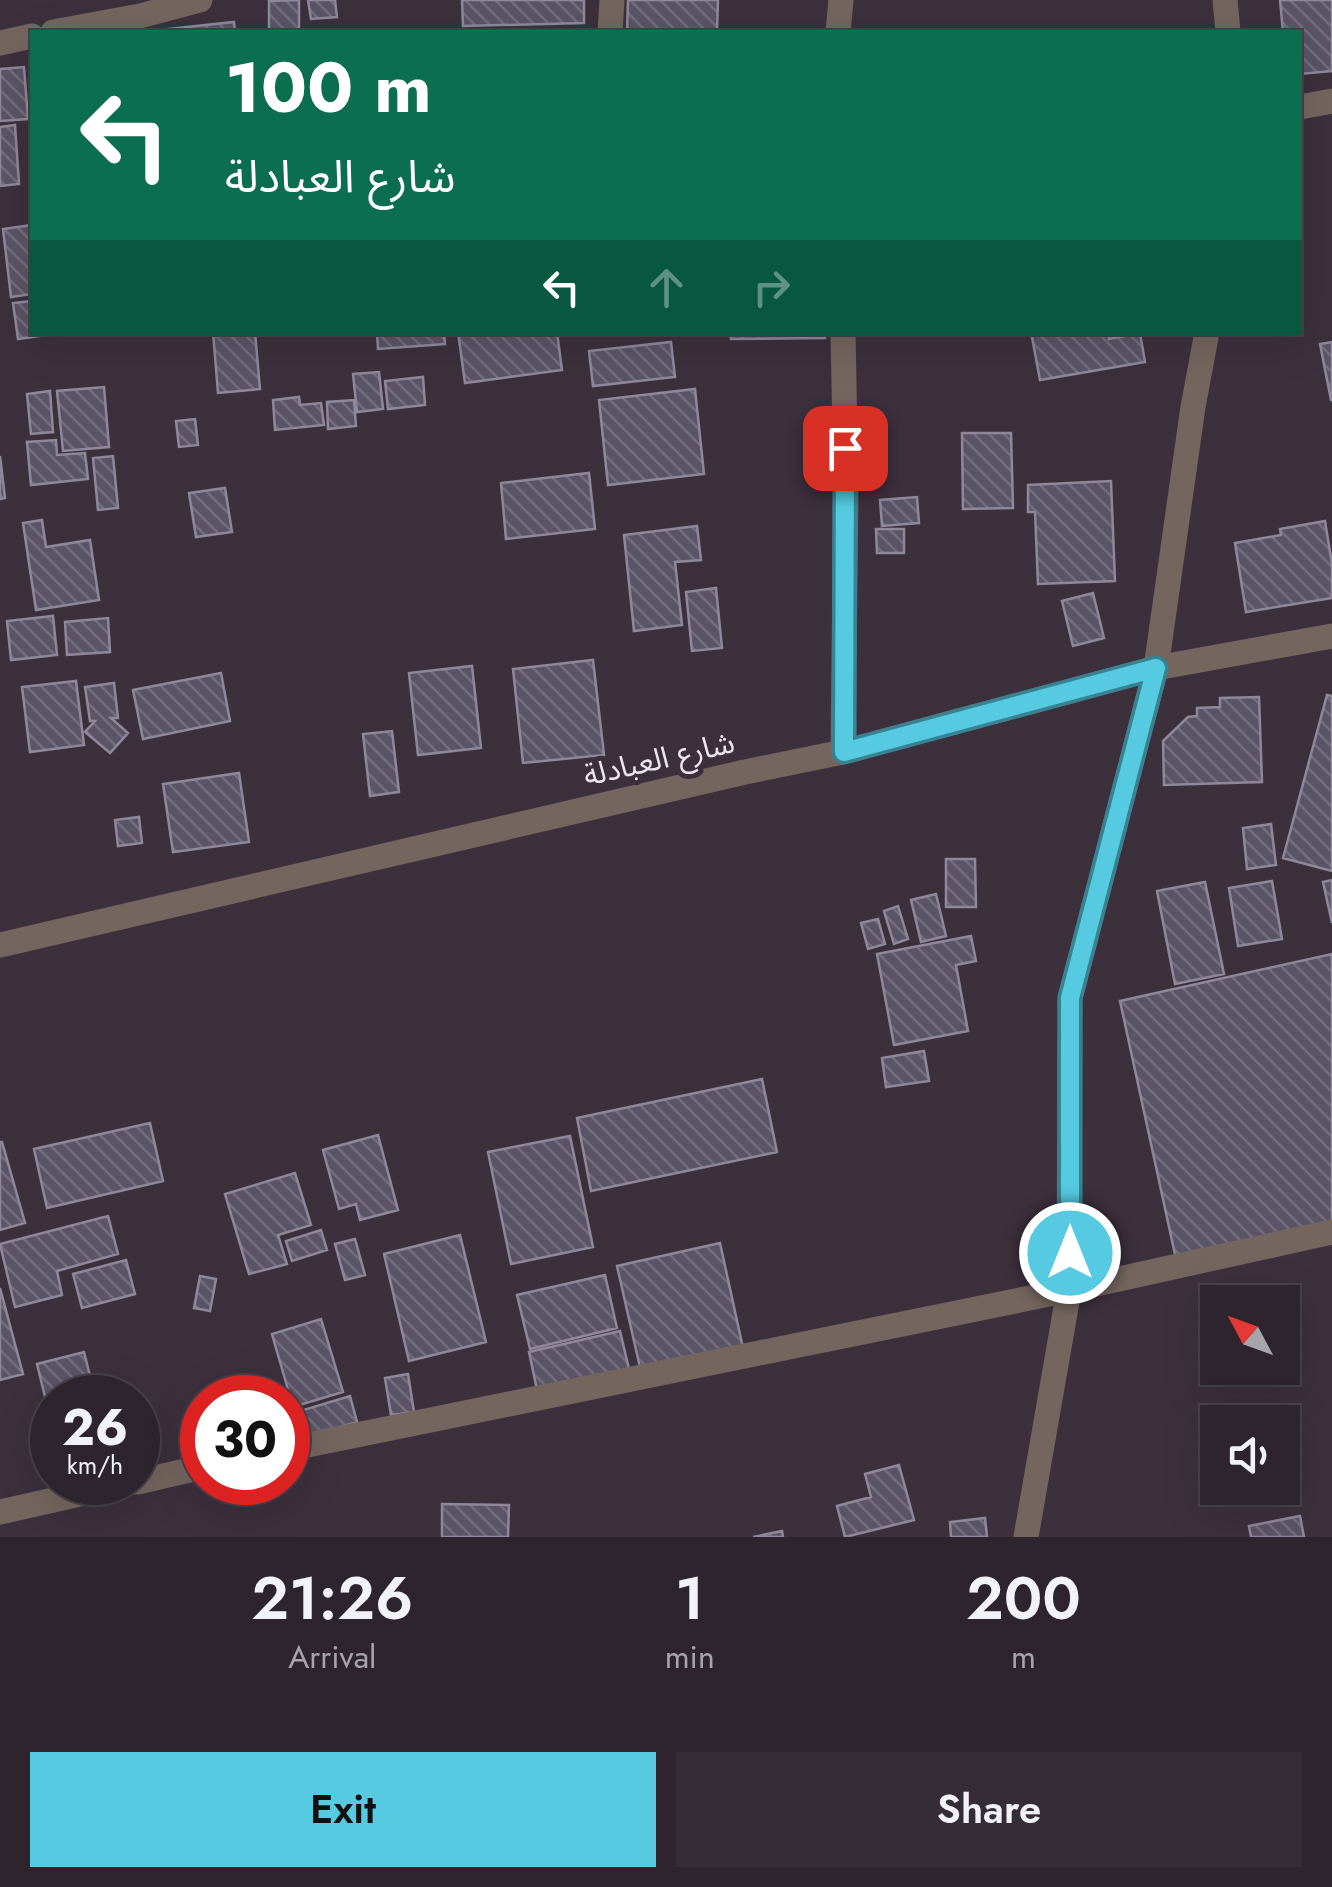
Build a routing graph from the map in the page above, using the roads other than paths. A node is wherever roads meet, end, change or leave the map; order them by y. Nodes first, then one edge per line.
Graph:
1 (200, 0) edge
2 (612, 0) edge
3 (841, 0) edge
4 (1225, 0) edge
5 (63, 30) edge
6 (610, 30) edge
7 (838, 30) edge
8 (1228, 30) edge
9 (30, 36) edge
10 (0, 43) edge
11 (1332, 101) edge
12 (1302, 107) edge
13 (842, 335) edge
14 (1205, 335) edge
15 (1332, 636) edge
16 (1156, 668) junction
17 (844, 752) junction
18 (0, 945) edge
19 (1332, 1232) edge
20 (1070, 1290) junction
21 (310, 1445) edge
22 (32, 1505) edge
23 (0, 1512) edge
24 (1026, 1537) edge

1 - 5 street
2 - 6 street
3 - 7 street
4 - 8 street
9 - 10 street
11 - 12 street
13 - 17 street
14 - 16 street
15 - 16 street, شارع العبادلة
16 - 17 street, شارع العبادلة
16 - 20 street
17 - 18 street, شارع العبادلة
19 - 20 street
20 - 21 street
20 - 24 street
22 - 23 street

